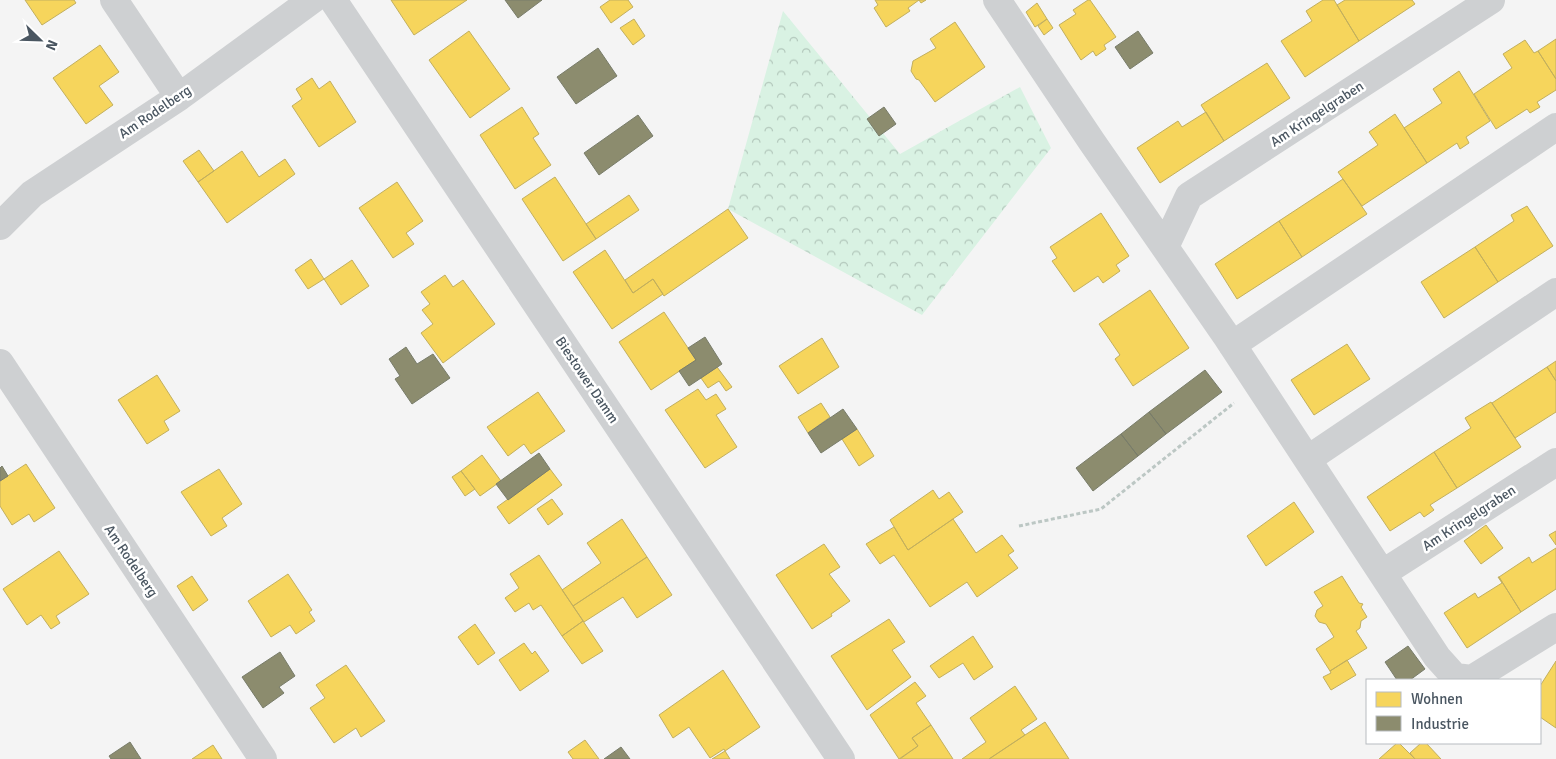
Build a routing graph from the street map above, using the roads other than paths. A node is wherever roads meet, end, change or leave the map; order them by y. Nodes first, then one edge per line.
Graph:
1 (114, 0) edge
2 (312, 0) edge
3 (333, 0) edge
4 (997, 0) edge
5 (1492, 0) edge
6 (178, 97) junction
7 (1556, 127) edge
8 (0, 226) edge
9 (1165, 247) junction
10 (1556, 292) edge
11 (1232, 345) junction
12 (0, 363) edge
13 (1308, 459) junction
14 (1556, 462) edge
15 (1383, 574) junction
16 (1556, 627) edge
17 (263, 759) edge
18 (841, 759) edge

1 - 6 street
2 - 6 street, Am Rodelberg
3 - 18 street, Biestower Damm
4 - 9 street
5 - 9 street, Am Kringelgraben
6 - 8 street, Am Rodelberg
7 - 11 street
9 - 11 street
10 - 13 street
11 - 13 street
12 - 17 street, Am Rodelberg
13 - 15 street
14 - 15 street, Am Kringelgraben
15 - 16 street

